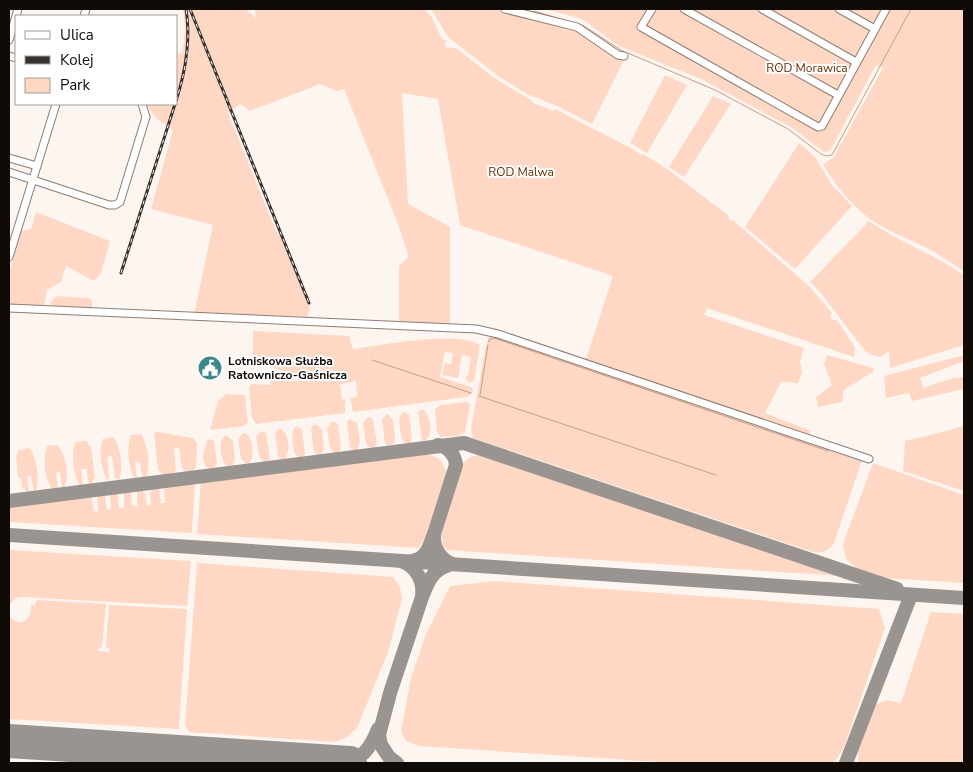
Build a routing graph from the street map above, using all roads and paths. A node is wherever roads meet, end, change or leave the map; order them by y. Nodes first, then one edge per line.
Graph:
1 (505, 9) edge
2 (652, 9) edge
3 (684, 9) edge
4 (762, 9) edge
5 (839, 9) edge
6 (886, 9) edge
7 (15, 19) edge
8 (874, 29) junction
9 (9, 40) edge
10 (624, 56) dead end
11 (856, 62) junction
12 (838, 95) junction
13 (56, 105) edge
14 (142, 105) edge
15 (9, 158) edge
16 (37, 166) junction
17 (9, 172) edge
18 (33, 180) junction
19 (9, 257) edge
20 (9, 308) edge
21 (868, 459) dead end

1 - 10 street
2 - 12 street
3 - 12 street
4 - 11 street
5 - 8 street
6 - 8 street
7 - 9 street
8 - 11 street
11 - 12 street
13 - 16 street
14 - 18 street
15 - 16 street
16 - 18 street
17 - 18 street
18 - 19 street
20 - 21 street

